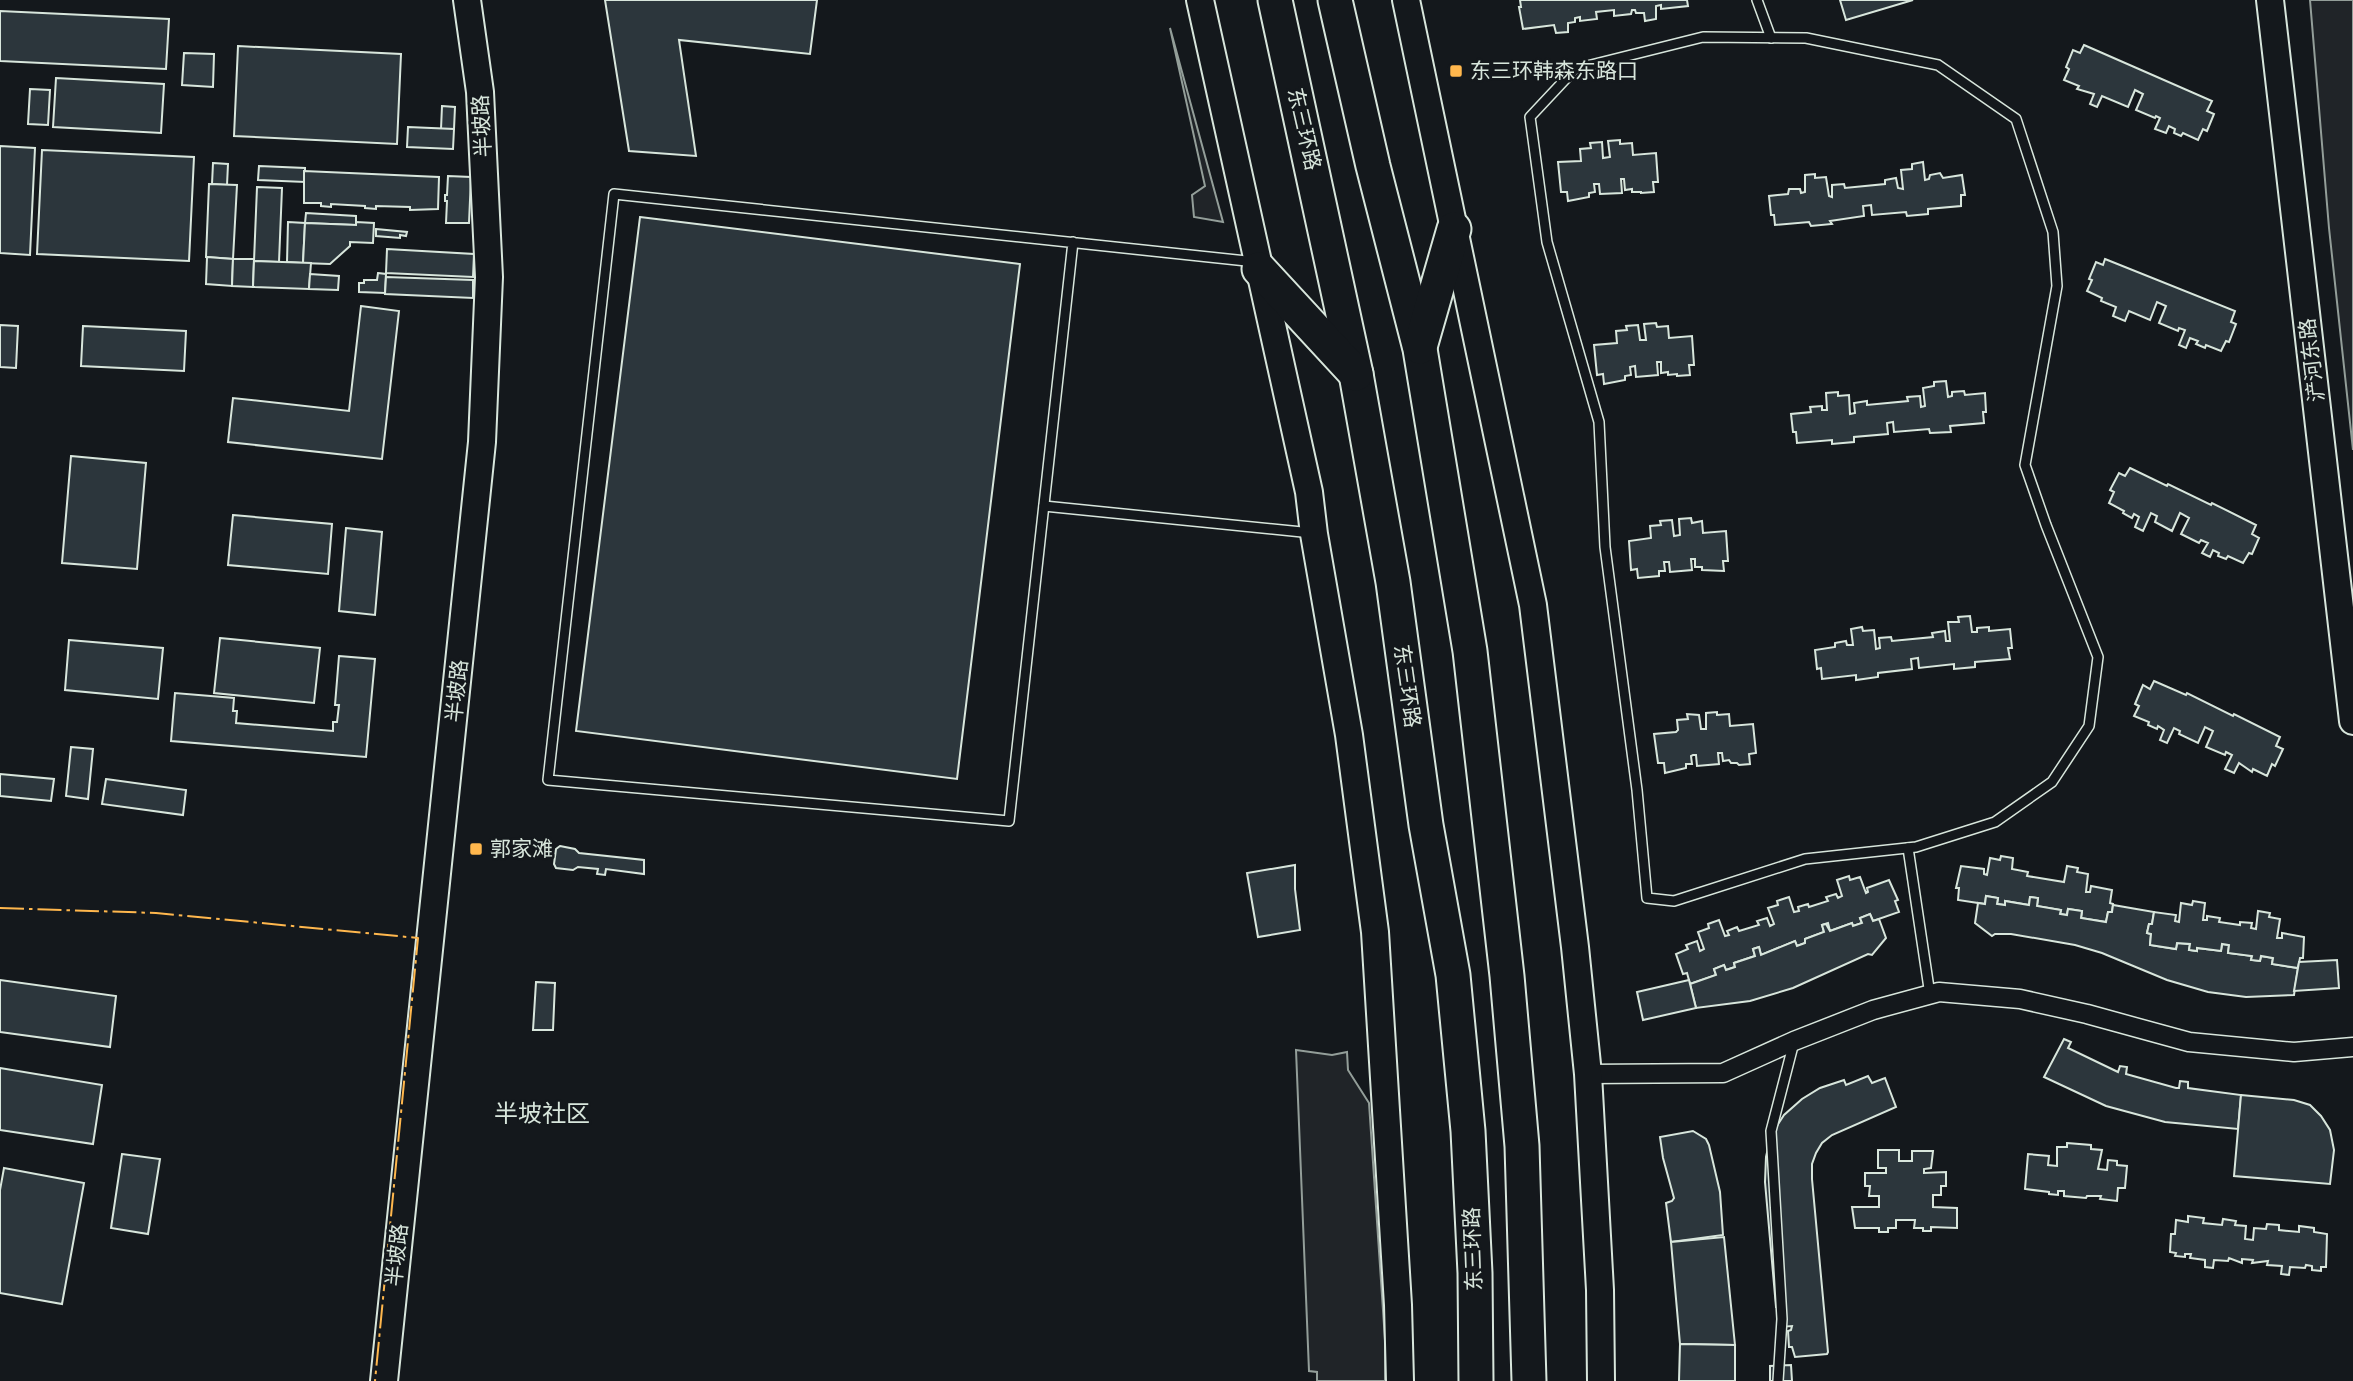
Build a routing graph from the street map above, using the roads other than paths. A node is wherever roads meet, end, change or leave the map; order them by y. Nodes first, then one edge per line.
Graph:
1 (467, 0) edge
2 (1275, 0) edge
3 (1335, 0) edge
4 (1406, 0) edge
5 (1417, 0) edge
6 (1757, 0) edge
7 (2270, 0) edge
8 (1199, 1) edge
9 (1770, 38) junction
10 (1417, 50) junction
11 (1454, 229) junction
12 (1073, 242) junction
13 (1258, 265) junction
14 (1420, 349) junction
15 (1356, 374) junction
16 (1044, 506) junction
17 (1314, 534) junction
18 (2353, 721) edge
19 (1908, 848) junction
20 (1930, 995) junction
21 (1794, 1041) junction
22 (2353, 1047) edge
23 (1588, 1074) junction
24 (384, 1381) edge
25 (1400, 1381) edge
26 (1476, 1381) edge
27 (1529, 1381) edge
28 (1601, 1381) edge
29 (1778, 1381) edge

1 - 24 main road, 半坡路
2 - 15 highway, 东三环路
3 - 14 highway
4 - 10 main road
5 - 10 main road
6 - 9 lane
7 - 18 main road, 浐河东路
8 - 13 main road
9 - 19 lane
9 - 19 lane
10 - 11 main road
11 - 14 highway
11 - 23 main road
12 - 13 lane
12 - 16 lane
12 - 16 lane
13 - 15 highway
13 - 17 main road
14 - 27 highway
15 - 26 highway, 东三环路
16 - 17 lane
17 - 25 main road
19 - 20 lane
20 - 21 street
20 - 22 street
21 - 23 street
21 - 29 lane
23 - 28 main road

